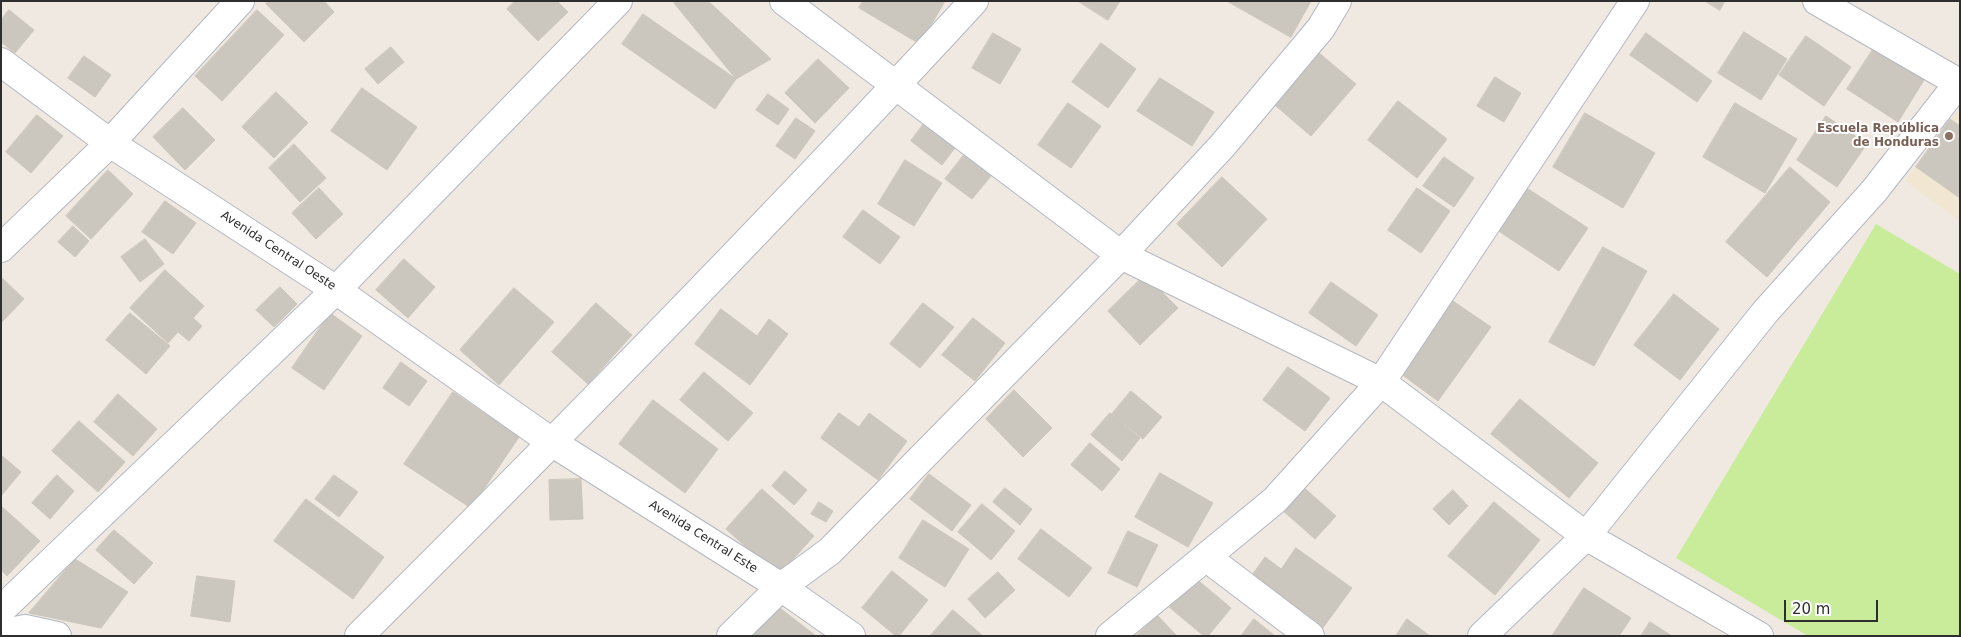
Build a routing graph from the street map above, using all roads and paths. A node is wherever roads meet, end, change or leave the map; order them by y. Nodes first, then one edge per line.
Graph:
1 (240, 1) edge
2 (618, 1) edge
3 (784, 1) edge
4 (974, 1) edge
5 (1336, 1) edge
6 (1634, 1) edge
7 (1817, 1) edge
8 (1, 62) edge
9 (1959, 82) edge
10 (895, 86) junction
11 (110, 143) junction
12 (1, 248) edge
13 (1121, 255) junction
14 (336, 290) junction
15 (1381, 382) junction
16 (553, 443) junction
17 (1586, 536) junction
18 (1206, 557) junction
19 (781, 587) junction
20 (1, 610) edge
21 (1, 634) edge
22 (57, 636) edge
23 (359, 636) edge
24 (731, 636) edge
25 (851, 636) edge
26 (1110, 636) edge
27 (1310, 636) edge
28 (1482, 636) edge
29 (1759, 636) edge

1 - 11 street
2 - 14 street
3 - 10 street
4 - 10 street
5 - 13 street
6 - 15 street
7 - 9 street
8 - 11 street, Avenida Central Oeste
9 - 17 street
10 - 13 street
10 - 16 street
11 - 12 street
11 - 14 street, Avenida Central Oeste
13 - 15 street
13 - 19 street
14 - 16 street, Avenida Central Oeste
14 - 20 street
15 - 17 street
15 - 18 street
16 - 19 street, Avenida Central Este
16 - 23 street
17 - 28 street
17 - 29 street
18 - 26 street
18 - 27 street
19 - 24 street
19 - 25 street, Avenida Central Este
21 - 22 street

